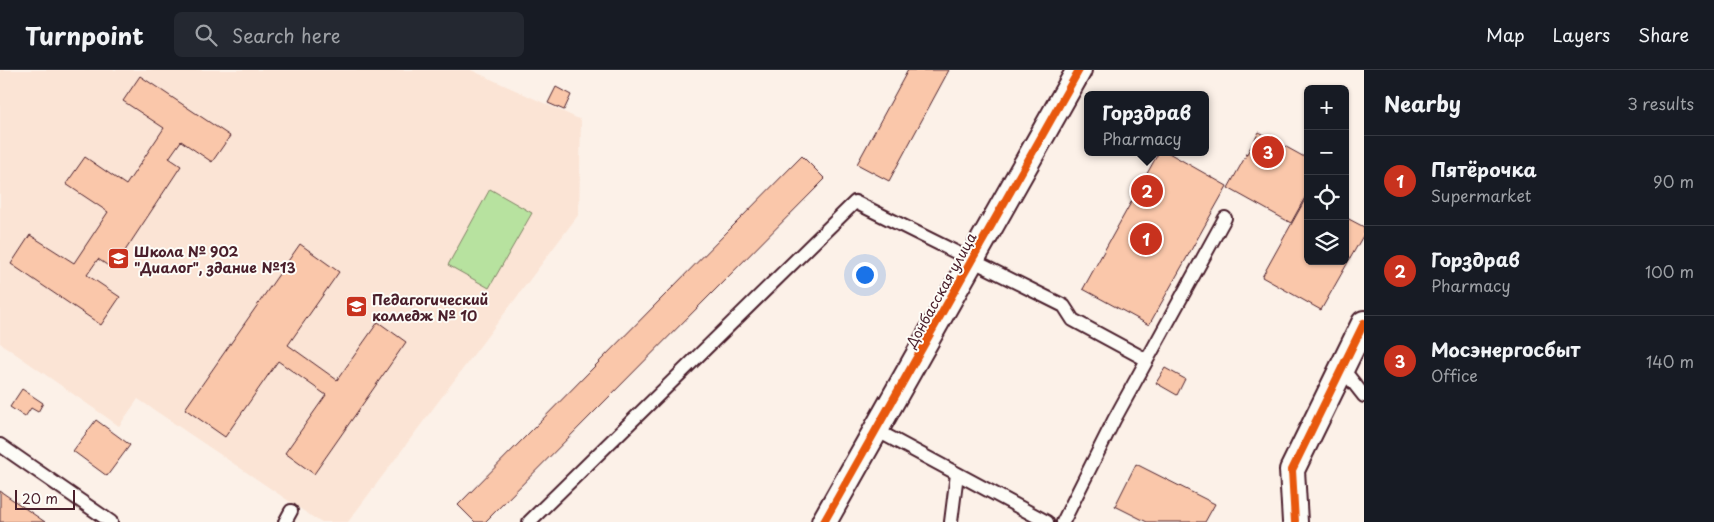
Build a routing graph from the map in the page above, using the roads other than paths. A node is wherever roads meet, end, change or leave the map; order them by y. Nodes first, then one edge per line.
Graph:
1 (1079, 70) edge
2 (1225, 218) dead end
3 (973, 260) junction
4 (1364, 323) edge
5 (1147, 360) junction
6 (1342, 368) junction
7 (1364, 396) edge
8 (876, 430) junction
9 (0, 445) edge
10 (957, 474) junction
11 (292, 511) dead end
12 (111, 522) edge
13 (285, 522) edge
14 (529, 522) edge
15 (824, 522) edge
16 (952, 522) edge
17 (1047, 522) edge
18 (1063, 522) edge
19 (1295, 522) edge

1 - 3 street, Донбасская улица
2 - 5 lane
3 - 5 lane
3 - 8 street, Донбасская улица
3 - 14 lane
4 - 6 street
5 - 18 lane
6 - 7 lane
6 - 19 street
8 - 10 lane
8 - 15 street, Донбасская улица
9 - 12 lane
10 - 16 lane
10 - 17 lane
11 - 13 lane

